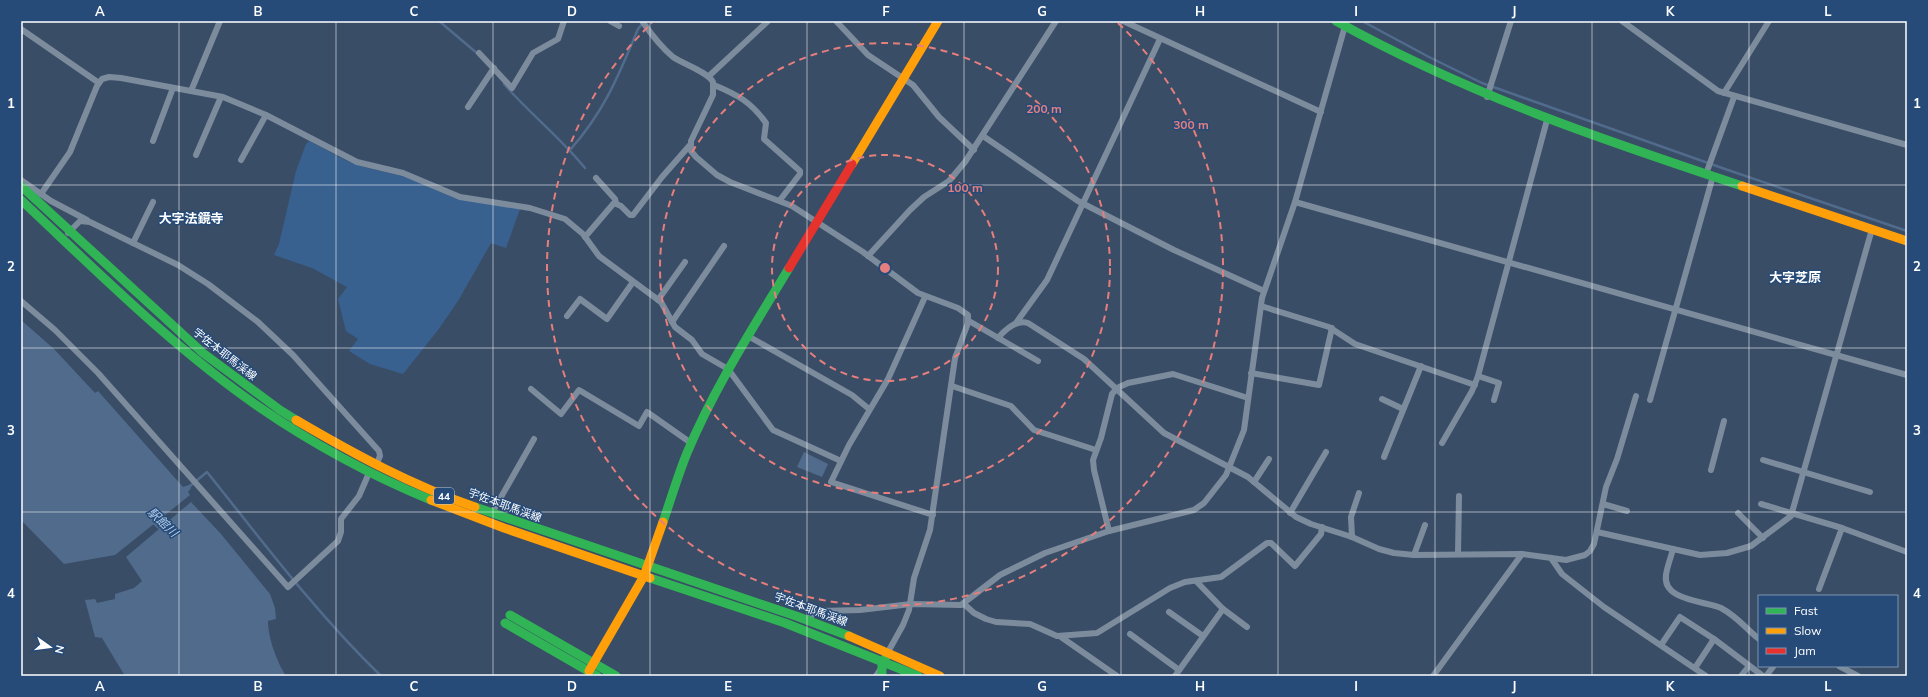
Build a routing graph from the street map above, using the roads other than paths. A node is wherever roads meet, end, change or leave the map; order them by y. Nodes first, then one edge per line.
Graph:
1 (220, 21) edge
2 (564, 21) edge
3 (610, 21) edge
4 (642, 21) edge
5 (768, 21) edge
6 (836, 21) edge
7 (938, 21) edge
8 (1056, 21) edge
9 (1123, 21) edge
10 (1336, 21) edge
11 (1511, 21) edge
12 (1622, 21) edge
13 (1769, 21) edge
14 (619, 26) dead end
15 (1345, 26) junction
16 (21, 29) edge
17 (1160, 39) junction
18 (479, 53) dead end
19 (494, 68) junction
20 (709, 76) junction
21 (904, 79) junction
22 (98, 83) junction
23 (714, 86) junction
24 (173, 88) junction
25 (191, 91) junction
26 (1489, 93) junction
27 (1724, 93) junction
28 (221, 97) junction
29 (1734, 97) junction
30 (468, 107) dead end
31 (1321, 112) junction
32 (266, 115) junction
33 (1547, 120) junction
34 (983, 136) junction
35 (152, 141) dead end
36 (690, 145) junction
37 (1907, 145) edge
38 (974, 150) junction
39 (196, 155) dead end
40 (241, 160) dead end
41 (1710, 175) junction
42 (596, 178) dead end
43 (21, 180) edge
44 (21, 186) edge
45 (40, 194) junction
46 (21, 200) edge
47 (780, 200) junction
48 (153, 202) dead end
49 (1295, 202) junction
50 (616, 203) junction
51 (1083, 204) junction
52 (90, 222) junction
53 (817, 223) junction
54 (1872, 229) junction
55 (69, 231) junction
56 (585, 237) junction
57 (63, 239) junction
58 (1907, 241) edge
59 (133, 243) junction
60 (724, 246) dead end
61 (868, 256) junction
62 (685, 262) dead end
63 (1508, 262) junction
64 (633, 282) junction
65 (1264, 291) junction
66 (925, 297) junction
67 (658, 300) junction
68 (21, 301) edge
69 (1261, 306) junction
70 (1674, 309) junction
71 (567, 316) dead end
72 (969, 321) junction
73 (672, 322) junction
74 (1016, 323) junction
75 (1332, 328) junction
76 (748, 336) junction
77 (998, 338) junction
78 (1838, 355) junction
79 (1038, 361) dead end
80 (1421, 366) junction
81 (728, 369) junction
82 (1250, 373) junction
83 (1907, 374) edge
84 (1478, 376) junction
85 (1475, 385) junction
86 (952, 386) junction
87 (1117, 388) junction
88 (531, 389) dead end
89 (1636, 396) dead end
90 (1248, 398) junction
91 (1382, 399) dead end
92 (1494, 400) dead end
93 (1650, 400) dead end
94 (869, 409) junction
95 (1403, 409) junction
96 (1724, 421) dead end
97 (534, 439) dead end
98 (1442, 443) dead end
99 (691, 444) junction
100 (1096, 450) junction
101 (1326, 452) dead end
102 (1384, 457) dead end
103 (1269, 459) dead end
104 (842, 460) junction
105 (1763, 460) dead end
106 (376, 465) junction
107 (1231, 468) junction
108 (1711, 470) dead end
109 (1804, 471) junction
110 (369, 473) junction
111 (1254, 482) junction
112 (1870, 492) dead end
113 (1359, 493) dead end
114 (1459, 496) dead end
115 (1603, 504) junction
116 (1761, 504) dead end
117 (1627, 511) dead end
118 (492, 513) junction
119 (1290, 513) junction
120 (1738, 513) dead end
121 (1792, 513) junction
122 (933, 515) junction
123 (1425, 525) dead end
124 (1322, 527) junction
125 (1842, 528) junction
126 (1109, 531) junction
127 (1597, 532) junction
128 (1352, 536) junction
129 (1764, 538) junction
130 (1673, 549) junction
131 (1907, 552) edge
132 (1458, 554) junction
133 (1522, 554) junction
134 (1414, 555) junction
135 (1551, 558) junction
136 (648, 567) junction
137 (644, 576) junction
138 (1196, 581) junction
139 (1819, 589) dead end
140 (911, 604) junction
141 (964, 604) junction
142 (1223, 609) junction
143 (1169, 612) dead end
144 (510, 615) dead end
145 (808, 620) junction
146 (506, 623) dead end
147 (1247, 627) dead end
148 (1130, 634) dead end
149 (1203, 636) junction
150 (1061, 637) junction
151 (1758, 638) edge
152 (1714, 639) junction
153 (1661, 645) junction
154 (885, 660) junction
155 (1749, 666) junction
156 (1773, 667) dead end
157 (1841, 667) edge
158 (1695, 668) junction
159 (588, 670) edge
160 (1179, 670) junction
161 (597, 676) edge
162 (616, 676) edge
163 (876, 676) edge
164 (882, 676) edge
165 (918, 676) edge
166 (940, 676) edge
167 (1117, 676) edge
168 (1175, 676) edge
169 (1433, 676) edge
170 (1706, 676) edge
171 (1741, 676) edge
172 (1763, 676) edge
173 (1766, 676) edge
174 (1858, 676) edge

1 - 25 street
2 - 19 street
3 - 14 street
4 - 20 street
5 - 20 street
6 - 21 street
7 - 21 main road
8 - 34 street
9 - 17 street
10 - 15 main road
11 - 26 street
12 - 27 street
13 - 27 street
15 - 26 main road
15 - 31 street
16 - 22 street
17 - 31 street
17 - 51 street
18 - 19 street
19 - 30 street
20 - 23 street
21 - 38 street
21 - 53 main road
22 - 24 street
22 - 45 street
23 - 36 street
23 - 47 street
24 - 25 street
24 - 35 street
25 - 28 street
26 - 33 main road
27 - 29 street
28 - 32 street
28 - 39 street
29 - 37 street
29 - 41 street
31 - 49 street
32 - 40 street
32 - 56 street
33 - 41 main road
33 - 63 street
34 - 38 street
34 - 51 street
36 - 47 street
36 - 50 street
38 - 61 street
41 - 54 main road
41 - 70 street
42 - 50 street
43 - 45 street
44 - 55 main road, 宇佐本耶馬渓線 / 44
45 - 52 street
46 - 57 main road, 宇佐本耶馬渓線 / 44
47 - 53 street
48 - 59 street
49 - 63 street
49 - 65 street
50 - 56 street
51 - 65 street
51 - 74 street
52 - 55 street
52 - 59 street
53 - 61 street
53 - 76 main road
54 - 58 main road
54 - 78 street
55 - 57 street
55 - 106 main road, 宇佐本耶馬渓線 / 44
56 - 64 street
57 - 110 main road, 宇佐本耶馬渓線 / 44
59 - 106 street
60 - 73 street
61 - 66 street
62 - 67 street
63 - 70 street
63 - 84 street
64 - 67 street
64 - 71 street
65 - 69 street
66 - 72 street
66 - 94 street
67 - 73 street
68 - 110 street
69 - 75 street
69 - 82 street
70 - 78 street
70 - 93 street
72 - 77 street
72 - 86 street
73 - 81 street
74 - 77 street
74 - 87 street
75 - 80 street
75 - 82 street
76 - 81 main road
76 - 94 street
77 - 79 street
78 - 83 street
78 - 109 street
80 - 85 street
80 - 95 street
81 - 99 main road
81 - 104 street
82 - 90 street
84 - 85 street
84 - 92 street
85 - 98 street
86 - 100 street
86 - 122 street
87 - 90 street
87 - 100 street
87 - 107 street
88 - 99 street
89 - 115 street
90 - 107 street
91 - 95 street
94 - 104 street
95 - 102 street
96 - 108 street
97 - 118 street
99 - 136 main road
100 - 126 street
101 - 119 street
103 - 111 street
104 - 122 street
105 - 109 street
106 - 118 main road, 宇佐本耶馬渓線 / 44
107 - 111 street
107 - 126 street
109 - 112 street
109 - 121 street
110 - 137 main road, 宇佐本耶馬渓線 / 44
111 - 119 street
113 - 128 street
114 - 132 street
115 - 117 street
115 - 127 street
116 - 121 street
118 - 136 main road, 宇佐本耶馬渓線 / 44
119 - 124 street
120 - 129 street
121 - 125 street
121 - 129 street
122 - 140 street
123 - 134 street
124 - 128 street
124 - 138 street
125 - 131 street
125 - 139 street
126 - 141 street
127 - 130 street
127 - 135 street
128 - 134 street
129 - 130 street
130 - 151 street
132 - 133 street
132 - 134 street
133 - 135 street
133 - 169 street
135 - 153 street
136 - 137 main road
136 - 145 main road, 宇佐本耶馬渓線 / 44
137 - 154 main road, 宇佐本耶馬渓線 / 44
137 - 159 main road
138 - 142 street
138 - 150 street
140 - 141 street
140 - 145 street
140 - 154 street
141 - 150 street
142 - 147 street
142 - 149 street
143 - 149 street
144 - 159 main road
145 - 154 main road, 宇佐本耶馬渓線 / 44
146 - 159 main road
148 - 160 street
149 - 160 street
150 - 167 street
152 - 153 street
152 - 155 street
152 - 158 street
153 - 158 street
154 - 163 street
154 - 164 main road
154 - 165 main road, 宇佐本耶馬渓線 / 44
154 - 166 main road, 宇佐本耶馬渓線 / 44
155 - 171 street
155 - 172 street
156 - 173 street
157 - 174 street
158 - 170 street
159 - 161 main road
159 - 162 main road
160 - 168 street

